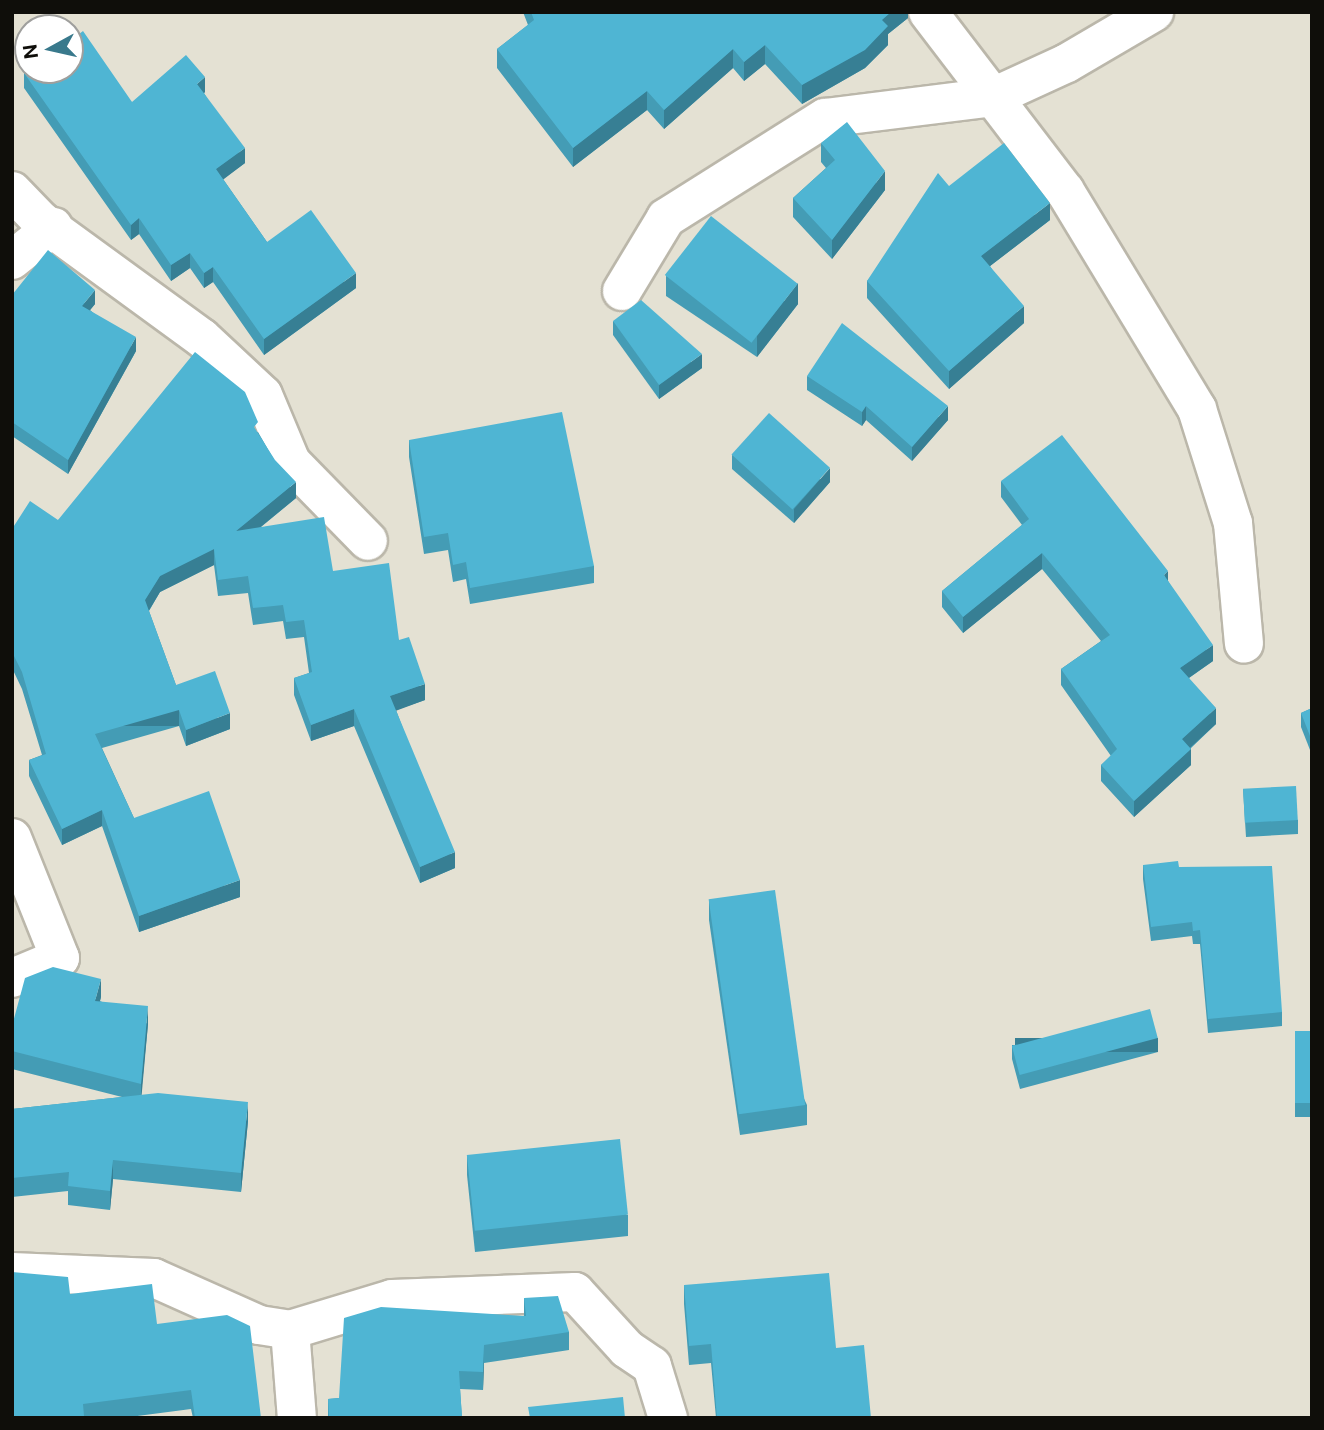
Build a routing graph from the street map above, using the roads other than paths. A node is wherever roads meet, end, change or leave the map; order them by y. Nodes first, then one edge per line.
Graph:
1 (928, 12) edge
2 (1154, 12) edge
3 (993, 97) junction
4 (12, 191) edge
5 (53, 226) junction
6 (12, 260) edge
7 (622, 291) dead end
8 (368, 541) dead end
9 (1244, 644) dead end
10 (12, 838) edge
11 (12, 978) edge
12 (12, 1272) edge
13 (290, 1330) junction
14 (297, 1418) edge
15 (668, 1418) edge

1 - 3 street
2 - 3 street
3 - 7 street
3 - 9 street
4 - 5 street
5 - 6 street
5 - 8 street
10 - 11 street
12 - 13 street
13 - 14 street
13 - 15 street

